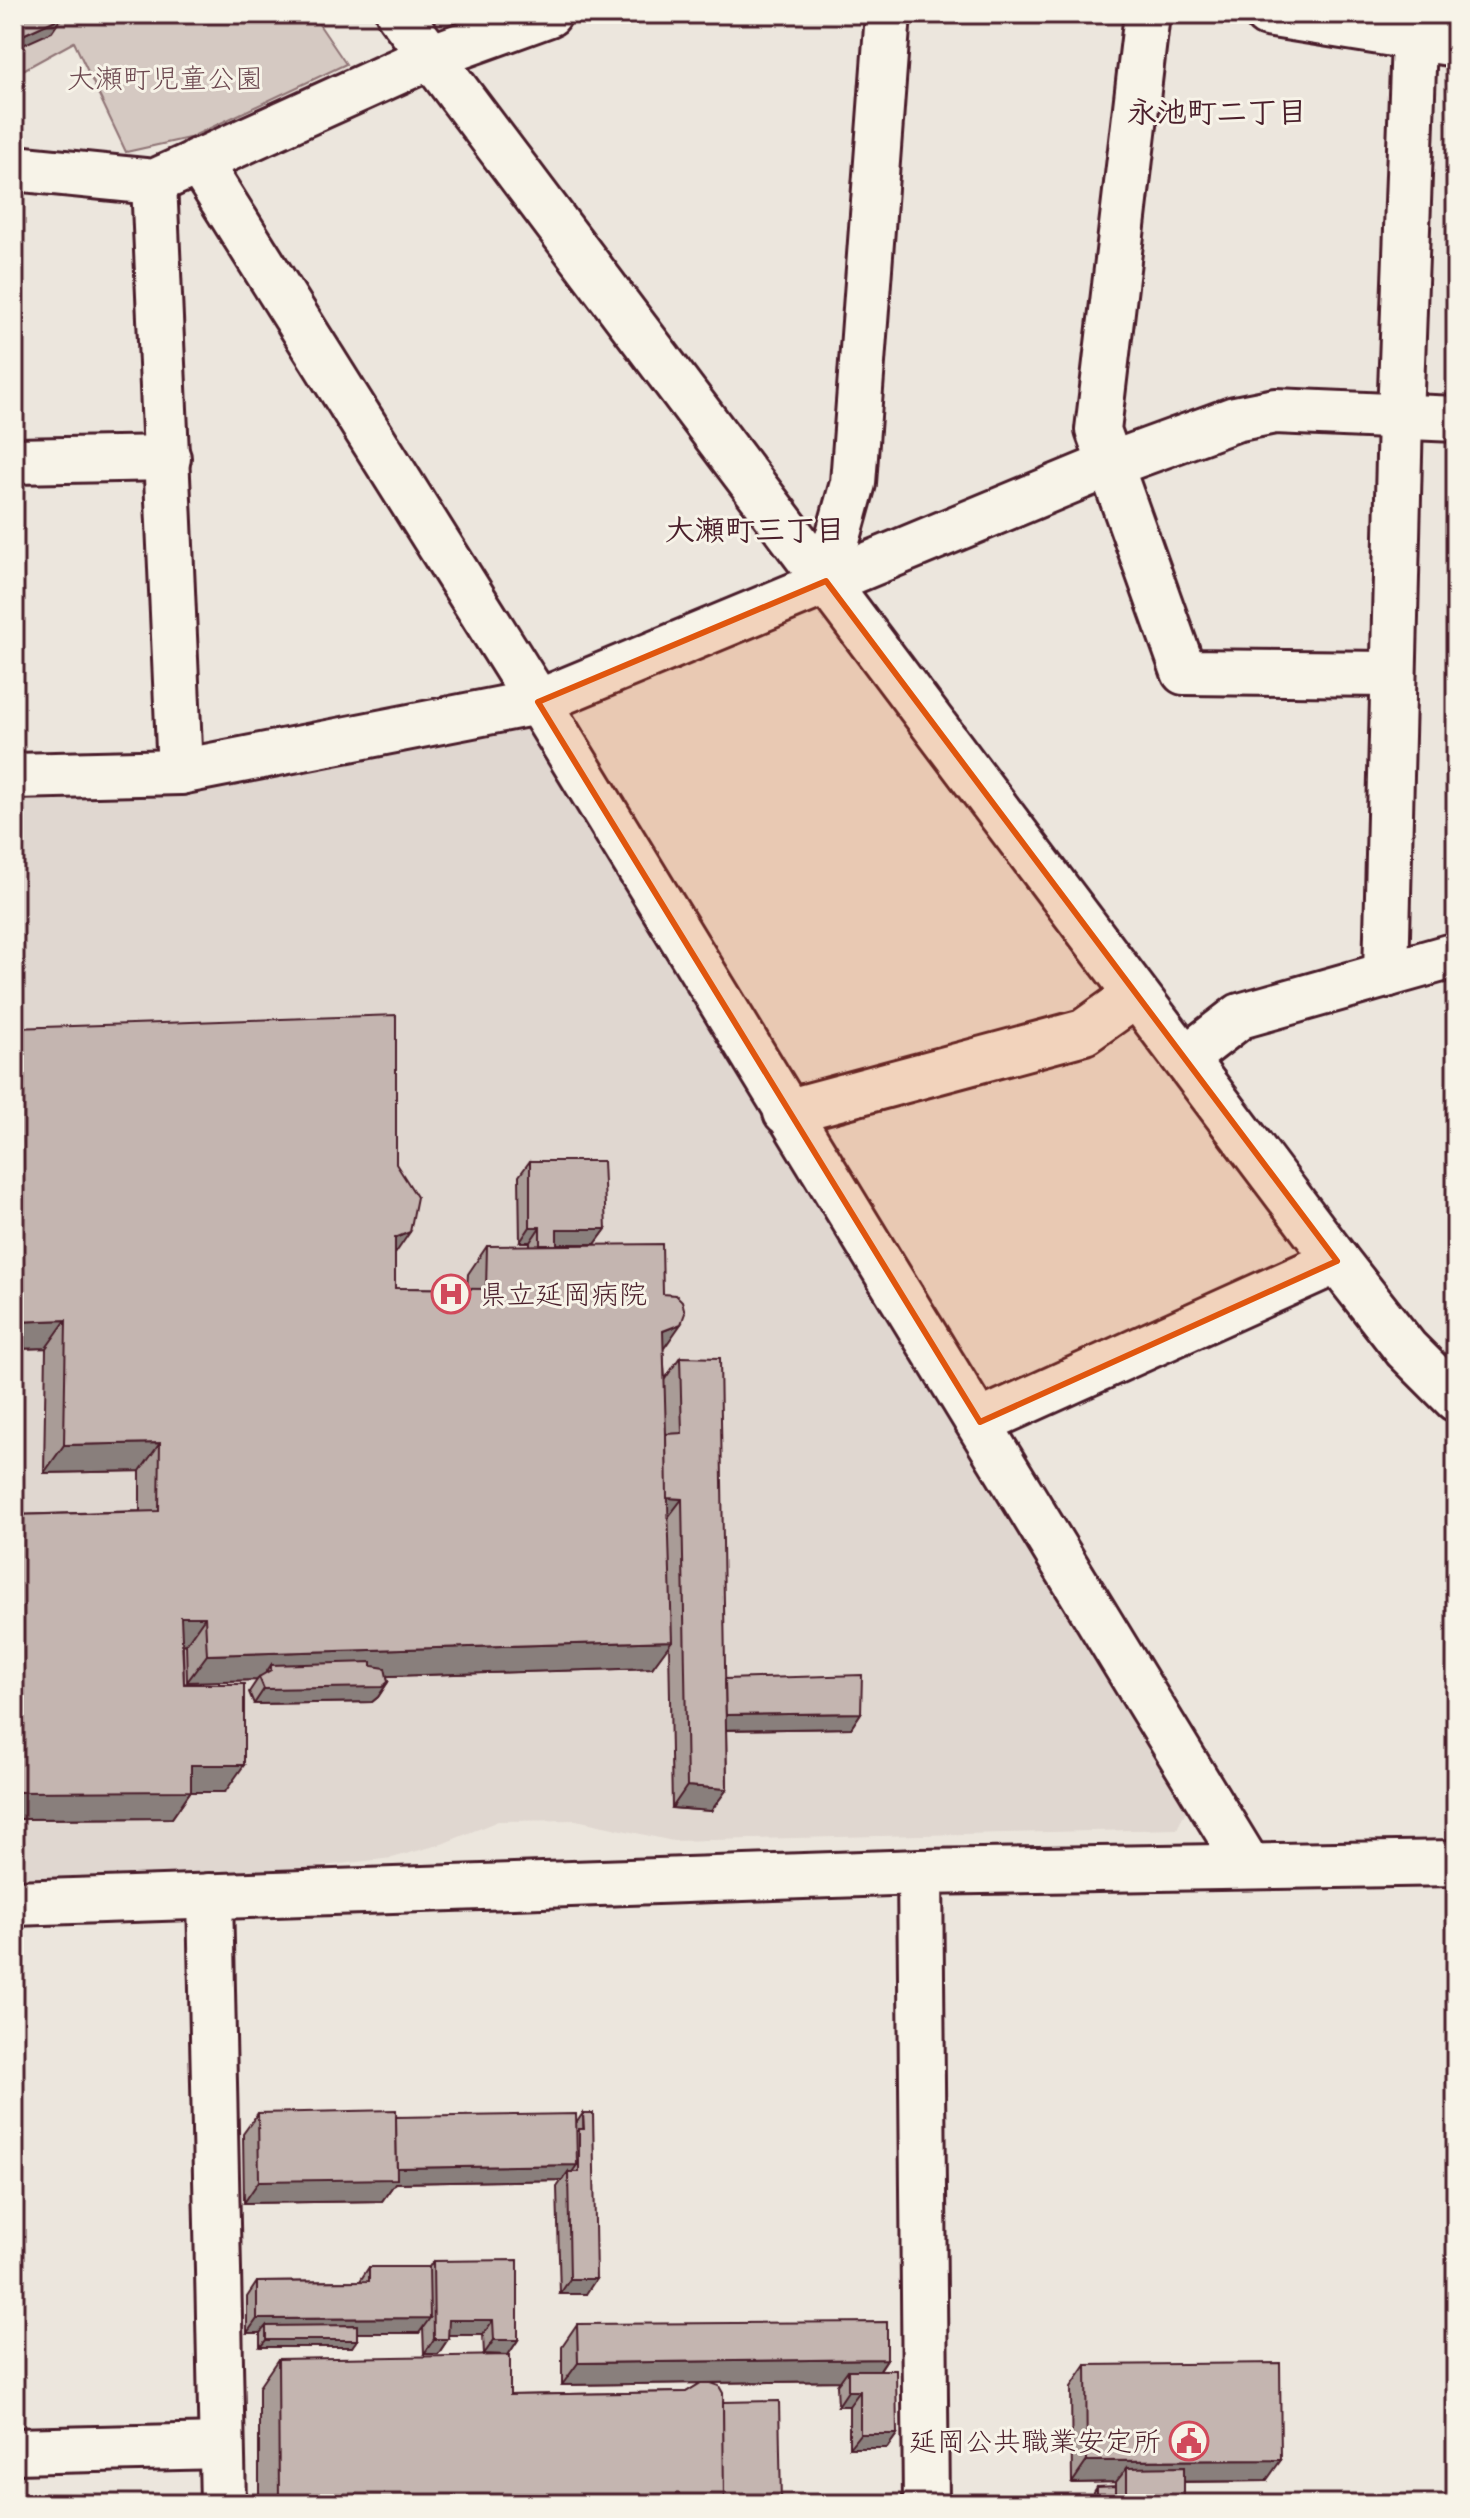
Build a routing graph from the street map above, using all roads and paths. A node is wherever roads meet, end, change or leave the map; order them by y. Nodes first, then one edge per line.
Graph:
1 (399, 14) edge
2 (549, 14) edge
3 (888, 14) edge
4 (1147, 14) edge
5 (1267, 14) edge
6 (1414, 26) edge
7 (1456, 44) edge
8 (430, 57) junction
9 (198, 161) junction
10 (14, 168) edge
11 (154, 182) junction
12 (1400, 417) junction
13 (1456, 419) edge
14 (1104, 448) junction
15 (168, 458) junction
16 (14, 461) edge
17 (826, 581) junction
18 (1393, 674) junction
19 (538, 702) junction
20 (180, 772) junction
21 (14, 776) edge
22 (1456, 955) edge
23 (1386, 975) junction
24 (1136, 995) junction
25 (1186, 1058) junction
26 (786, 1112) junction
27 (1337, 1261) junction
28 (1456, 1399) edge
29 (980, 1422) junction
30 (1456, 1863) edge
31 (1248, 1865) junction
32 (920, 1872) junction
33 (210, 1896) junction
34 (14, 1903) edge
35 (221, 2446) junction
36 (14, 2451) edge
37 (223, 2504) edge
38 (926, 2504) edge

1 - 8 street
2 - 8 street
3 - 17 street
4 - 14 street
5 - 6 street
6 - 7 street
6 - 12 street
8 - 9 street
8 - 17 street
9 - 11 street
9 - 19 street
10 - 11 street
11 - 15 street
12 - 13 street
12 - 14 street
12 - 18 street
14 - 17 street
14 - 18 street
15 - 16 street
15 - 20 street
17 - 19 street
17 - 24 street
18 - 23 street
19 - 20 street
19 - 26 street
20 - 21 street
22 - 23 street
23 - 25 street
24 - 25 street
24 - 26 street
25 - 27 street
26 - 29 street
27 - 28 street
27 - 29 street
29 - 31 street
30 - 31 street
31 - 32 street
32 - 33 street
32 - 38 street
33 - 34 street
33 - 35 street
35 - 36 street
35 - 37 street

